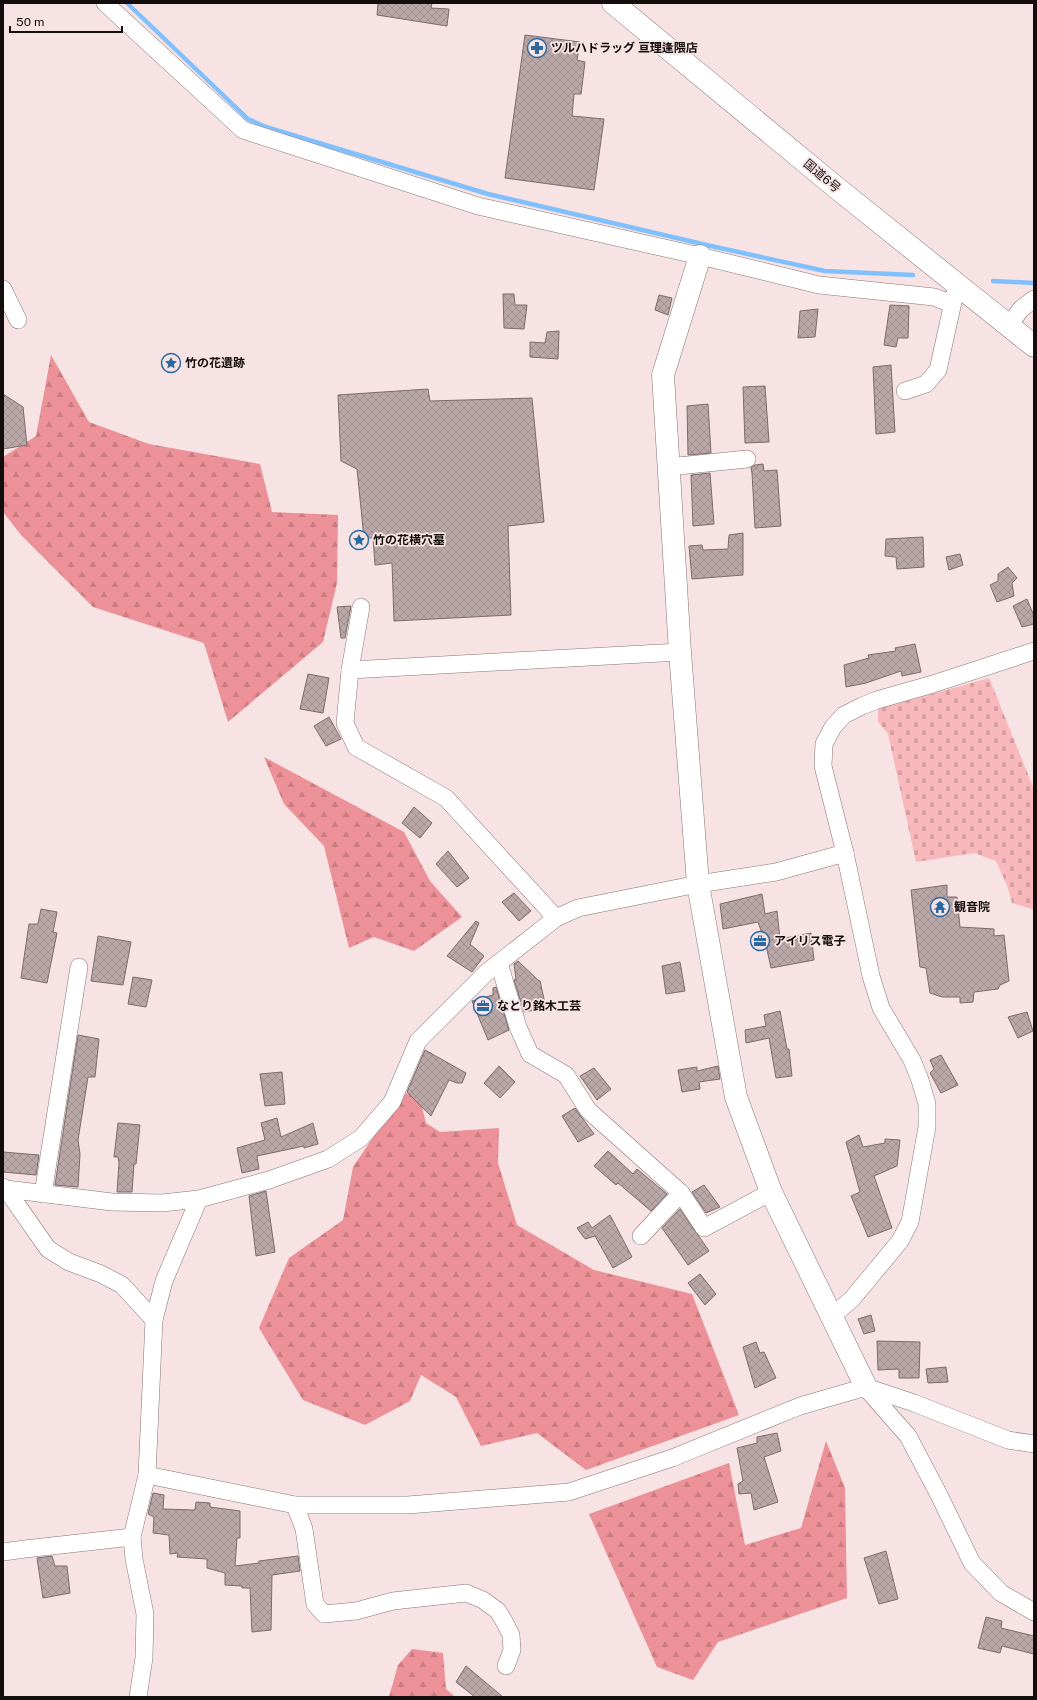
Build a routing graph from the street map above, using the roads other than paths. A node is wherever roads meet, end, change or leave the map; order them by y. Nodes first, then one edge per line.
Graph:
1 (106, 3) edge
2 (613, 3) edge
3 (700, 256) junction
4 (3, 289) edge
5 (955, 294) junction
6 (1034, 299) edge
7 (18, 320) dead end
8 (1009, 326) junction
9 (1034, 346) edge
10 (905, 390) dead end
11 (747, 459) dead end
12 (668, 467) junction
13 (361, 607) dead end
14 (1034, 651) edge
15 (680, 652) junction
16 (350, 670) junction
17 (845, 853) junction
18 (698, 884) junction
19 (556, 918) junction
20 (499, 963) junction
21 (79, 967) dead end
22 (5, 1188) edge
23 (771, 1192) junction
24 (681, 1193) junction
25 (43, 1194) junction
26 (199, 1199) junction
27 (640, 1236) dead end
28 (832, 1316) junction
29 (154, 1320) junction
30 (866, 1388) junction
31 (1034, 1444) edge
32 (147, 1475) junction
33 (295, 1505) junction
34 (132, 1537) junction
35 (3, 1552) edge
36 (1034, 1612) edge
37 (506, 1666) dead end
38 (138, 1697) edge

1 - 3 street
2 - 5 main road, 国道6号
3 - 5 street
3 - 12 main road
4 - 7 street
5 - 8 main road, 国道6号
5 - 10 street
6 - 8 street
8 - 9 main road, 国道6号
11 - 12 street
12 - 15 main road
13 - 16 street
14 - 17 street
15 - 16 street
15 - 18 main road
16 - 19 street
17 - 18 street
17 - 28 street
18 - 19 street
18 - 23 main road
19 - 20 street
20 - 24 street
20 - 26 street
21 - 25 street
22 - 25 street
22 - 29 street
23 - 24 street
23 - 28 main road
24 - 27 street
25 - 26 street
26 - 29 street
28 - 30 main road
29 - 32 street
30 - 31 street
30 - 33 street
30 - 36 street
32 - 33 street
32 - 34 street
33 - 37 street
34 - 35 street
34 - 38 street

